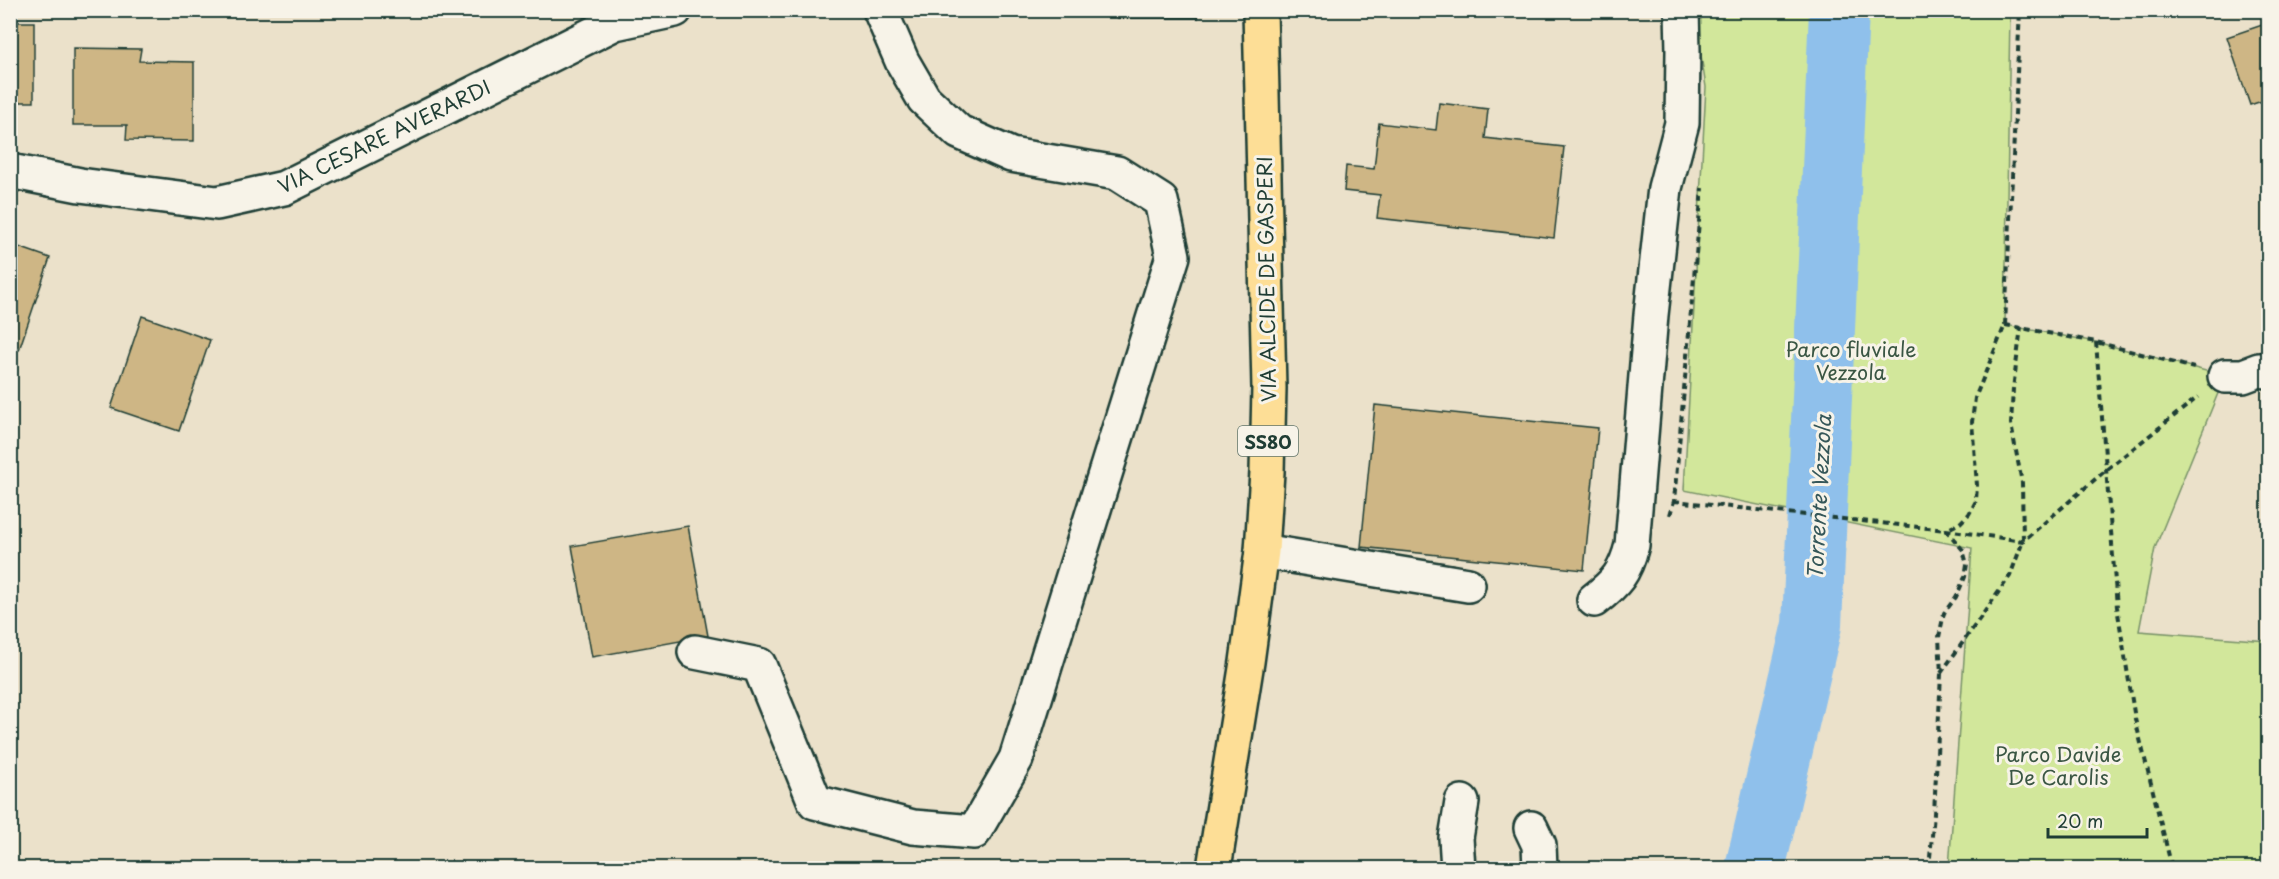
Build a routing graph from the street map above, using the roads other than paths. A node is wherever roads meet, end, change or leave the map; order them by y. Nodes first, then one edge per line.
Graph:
1 (675, 10) edge
2 (880, 10) edge
3 (1260, 10) edge
4 (1682, 10) edge
5 (10, 171) edge
6 (2268, 371) edge
7 (2225, 376) road end
8 (1262, 551) junction
9 (1468, 585) dead end
10 (1594, 600) dead end
11 (695, 652) dead end
12 (1461, 802) dead end
13 (1531, 828) dead end
14 (1214, 868) edge
15 (1458, 868) edge
16 (1540, 868) edge

1 - 5 street, VIA CESARE AVERARDI
2 - 11 street
3 - 8 main road, VIA ALCIDE DE GASPERI / SS80
4 - 10 street
6 - 7 street
8 - 9 street
8 - 14 main road, VIA ALCIDE DE GASPERI / SS80
12 - 15 street
13 - 16 street

